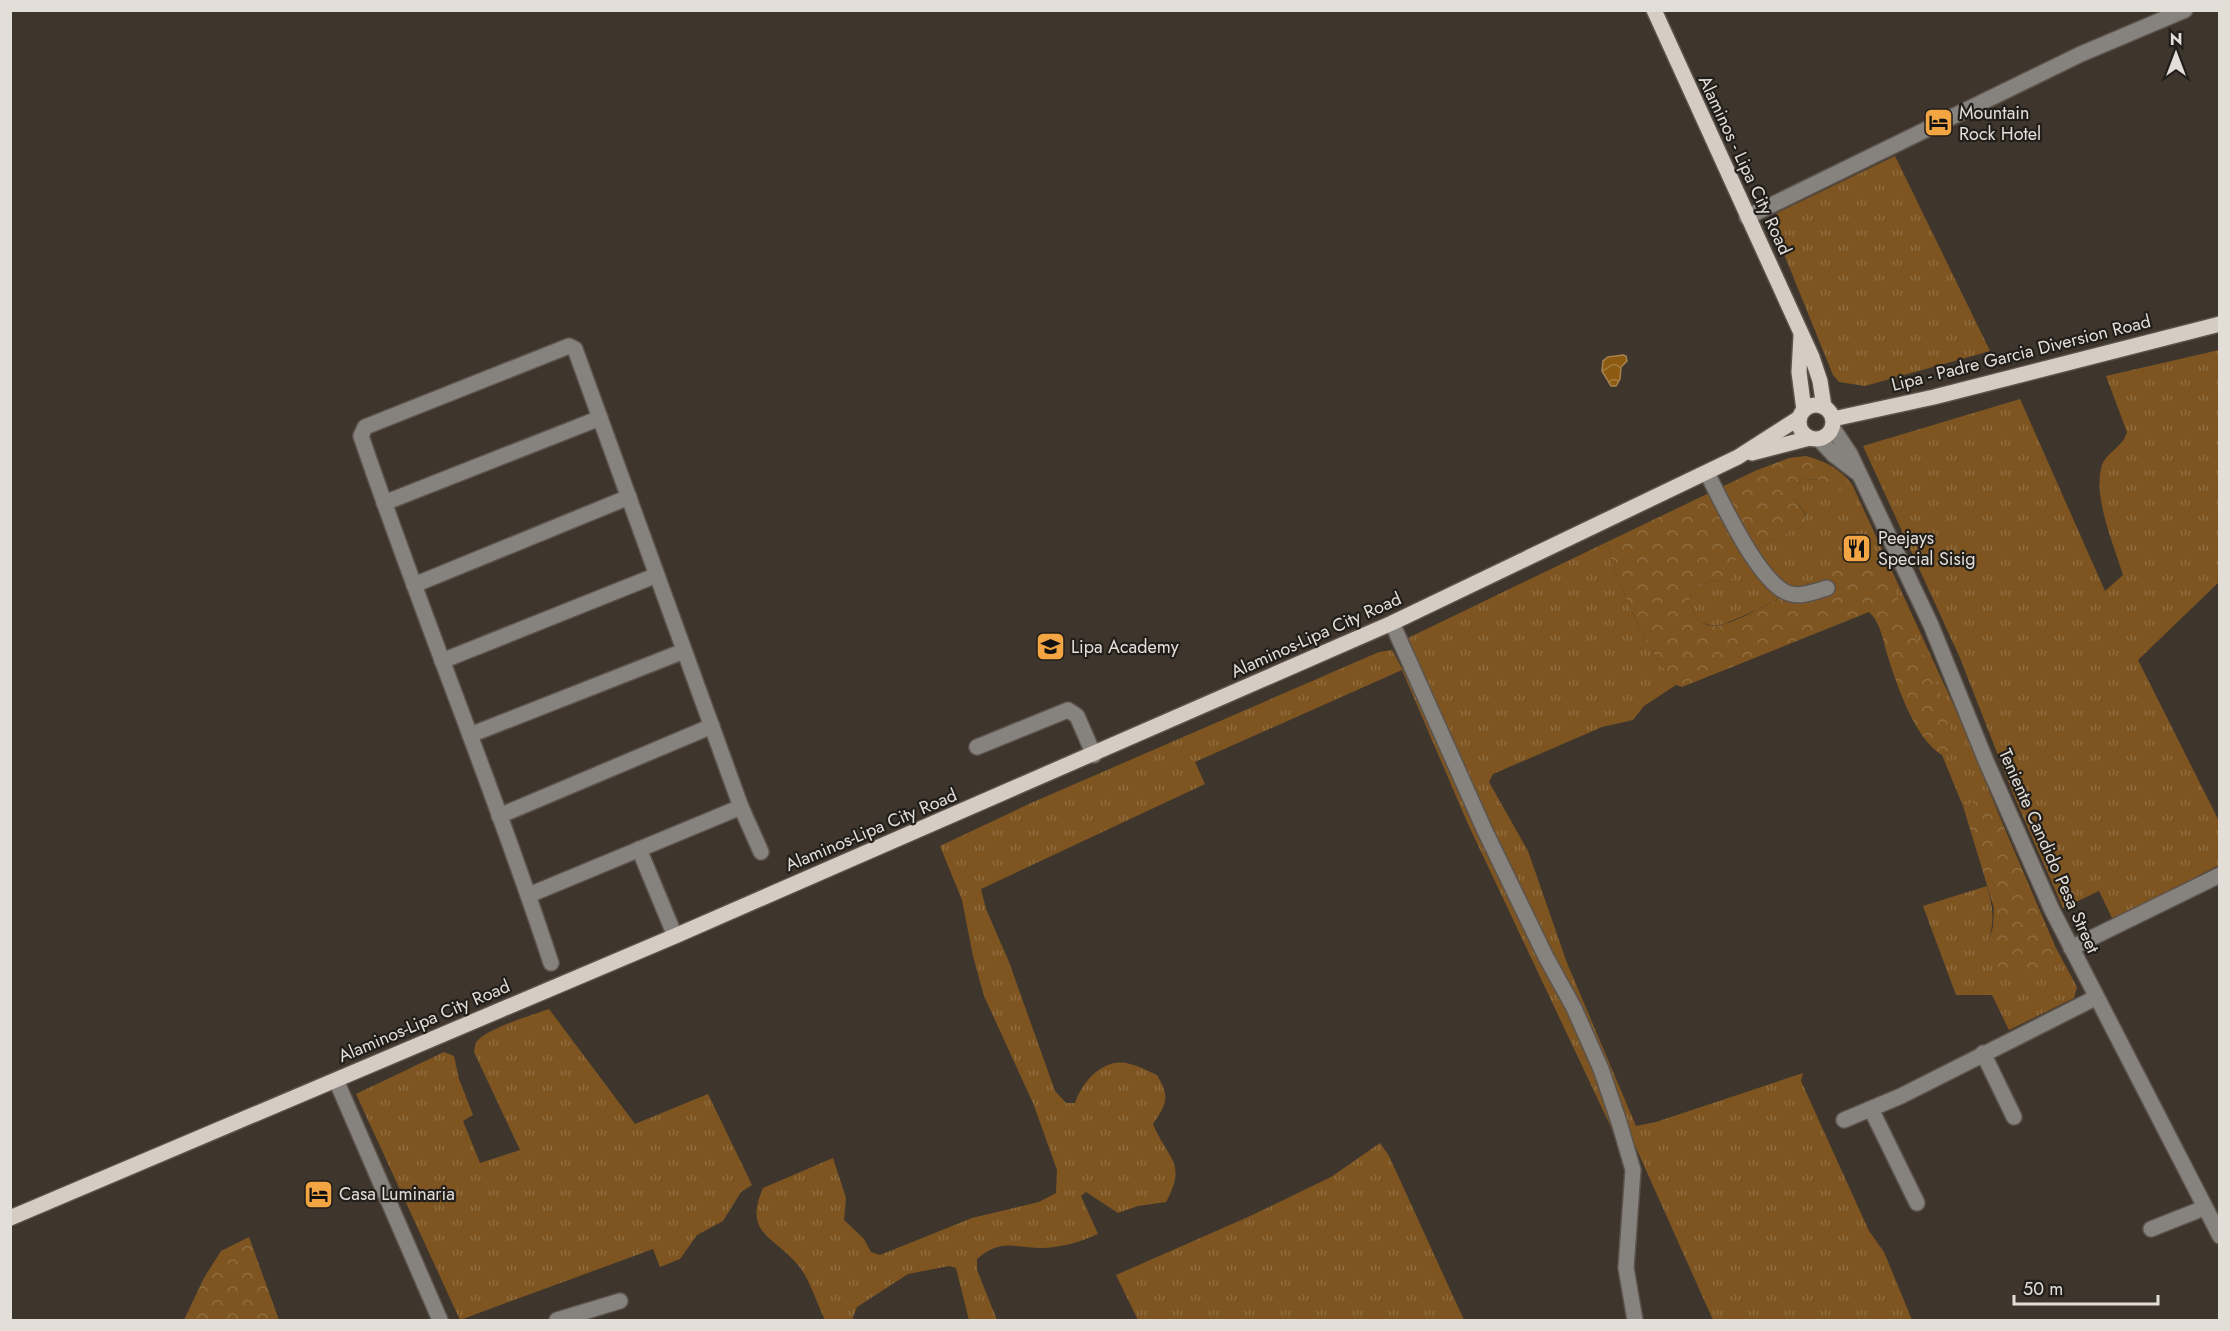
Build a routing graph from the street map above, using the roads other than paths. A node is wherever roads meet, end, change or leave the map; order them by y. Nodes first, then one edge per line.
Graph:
1 (1654, 10) edge
2 (2185, 10) edge
3 (1747, 217) junction
4 (2220, 324) edge
5 (1801, 336) junction
6 (1801, 414) junction
7 (600, 418) junction
8 (1830, 418) junction
9 (1815, 439) junction
10 (1738, 457) junction
11 (1707, 473) junction
12 (1859, 474) junction
13 (629, 497) junction
14 (384, 503) junction
15 (657, 575) junction
16 (414, 585) junction
17 (1827, 588) dead end
18 (1392, 623) junction
19 (684, 651) junction
20 (442, 661) junction
21 (712, 726) junction
22 (470, 735) junction
23 (977, 747) dead end
24 (1094, 755) junction
25 (741, 807) junction
26 (499, 816) junction
27 (639, 849) junction
28 (761, 852) dead end
29 (2220, 875) edge
30 (529, 895) junction
31 (675, 936) junction
32 (2071, 948) junction
33 (551, 963) dead end
34 (2095, 998) junction
35 (1983, 1053) junction
36 (336, 1080) junction
37 (1871, 1109) junction
38 (2014, 1117) dead end
39 (1844, 1120) dead end
40 (1917, 1203) dead end
41 (2204, 1208) junction
42 (10, 1218) edge
43 (2151, 1229) dead end
44 (2220, 1236) edge
45 (620, 1301) dead end
46 (441, 1320) edge
47 (558, 1320) edge
48 (1635, 1320) edge

1 - 3 main road, Alaminos - Lipa City Road
2 - 3 street
3 - 5 main road, Alaminos - Lipa City Road
4 - 8 main road, Lipa - Padre Garcia Diversion Road
5 - 6 main road, Alaminos - Lipa City Road
5 - 8 main road, Alaminos - Lipa City Road
6 - 8 main road
6 - 9 main road
6 - 10 main road, Alaminos-Lipa City Road
7 - 13 street
7 - 14 street
7 - 14 street
8 - 9 main road
8 - 12 street, Teniente Candido Pesa Street
9 - 10 main road, Alaminos-Lipa City Road
9 - 12 street
10 - 11 main road, Alaminos-Lipa City Road
11 - 17 street
11 - 18 main road, Alaminos-Lipa City Road
12 - 32 street, Teniente Candido Pesa Street
13 - 15 street
13 - 16 street
14 - 16 street
15 - 19 street
15 - 20 street
16 - 20 street
18 - 24 main road, Alaminos-Lipa City Road
18 - 48 street
19 - 21 street
19 - 22 street
20 - 22 street
21 - 25 street
21 - 26 street
22 - 26 street
23 - 24 street
24 - 31 main road, Alaminos-Lipa City Road
25 - 27 street
25 - 28 street
26 - 30 street
27 - 30 street
27 - 31 street
29 - 32 street
30 - 33 street
31 - 36 main road, Alaminos-Lipa City Road
32 - 34 street, Teniente Candido Pesa Street
34 - 35 street
34 - 41 street, Teniente Candido Pesa Street
35 - 37 street
35 - 38 street
36 - 42 main road, Alaminos-Lipa City Road
36 - 46 street
37 - 39 street
37 - 40 street
41 - 43 street
41 - 44 street, Teniente Candido Pesa Street
45 - 47 street

